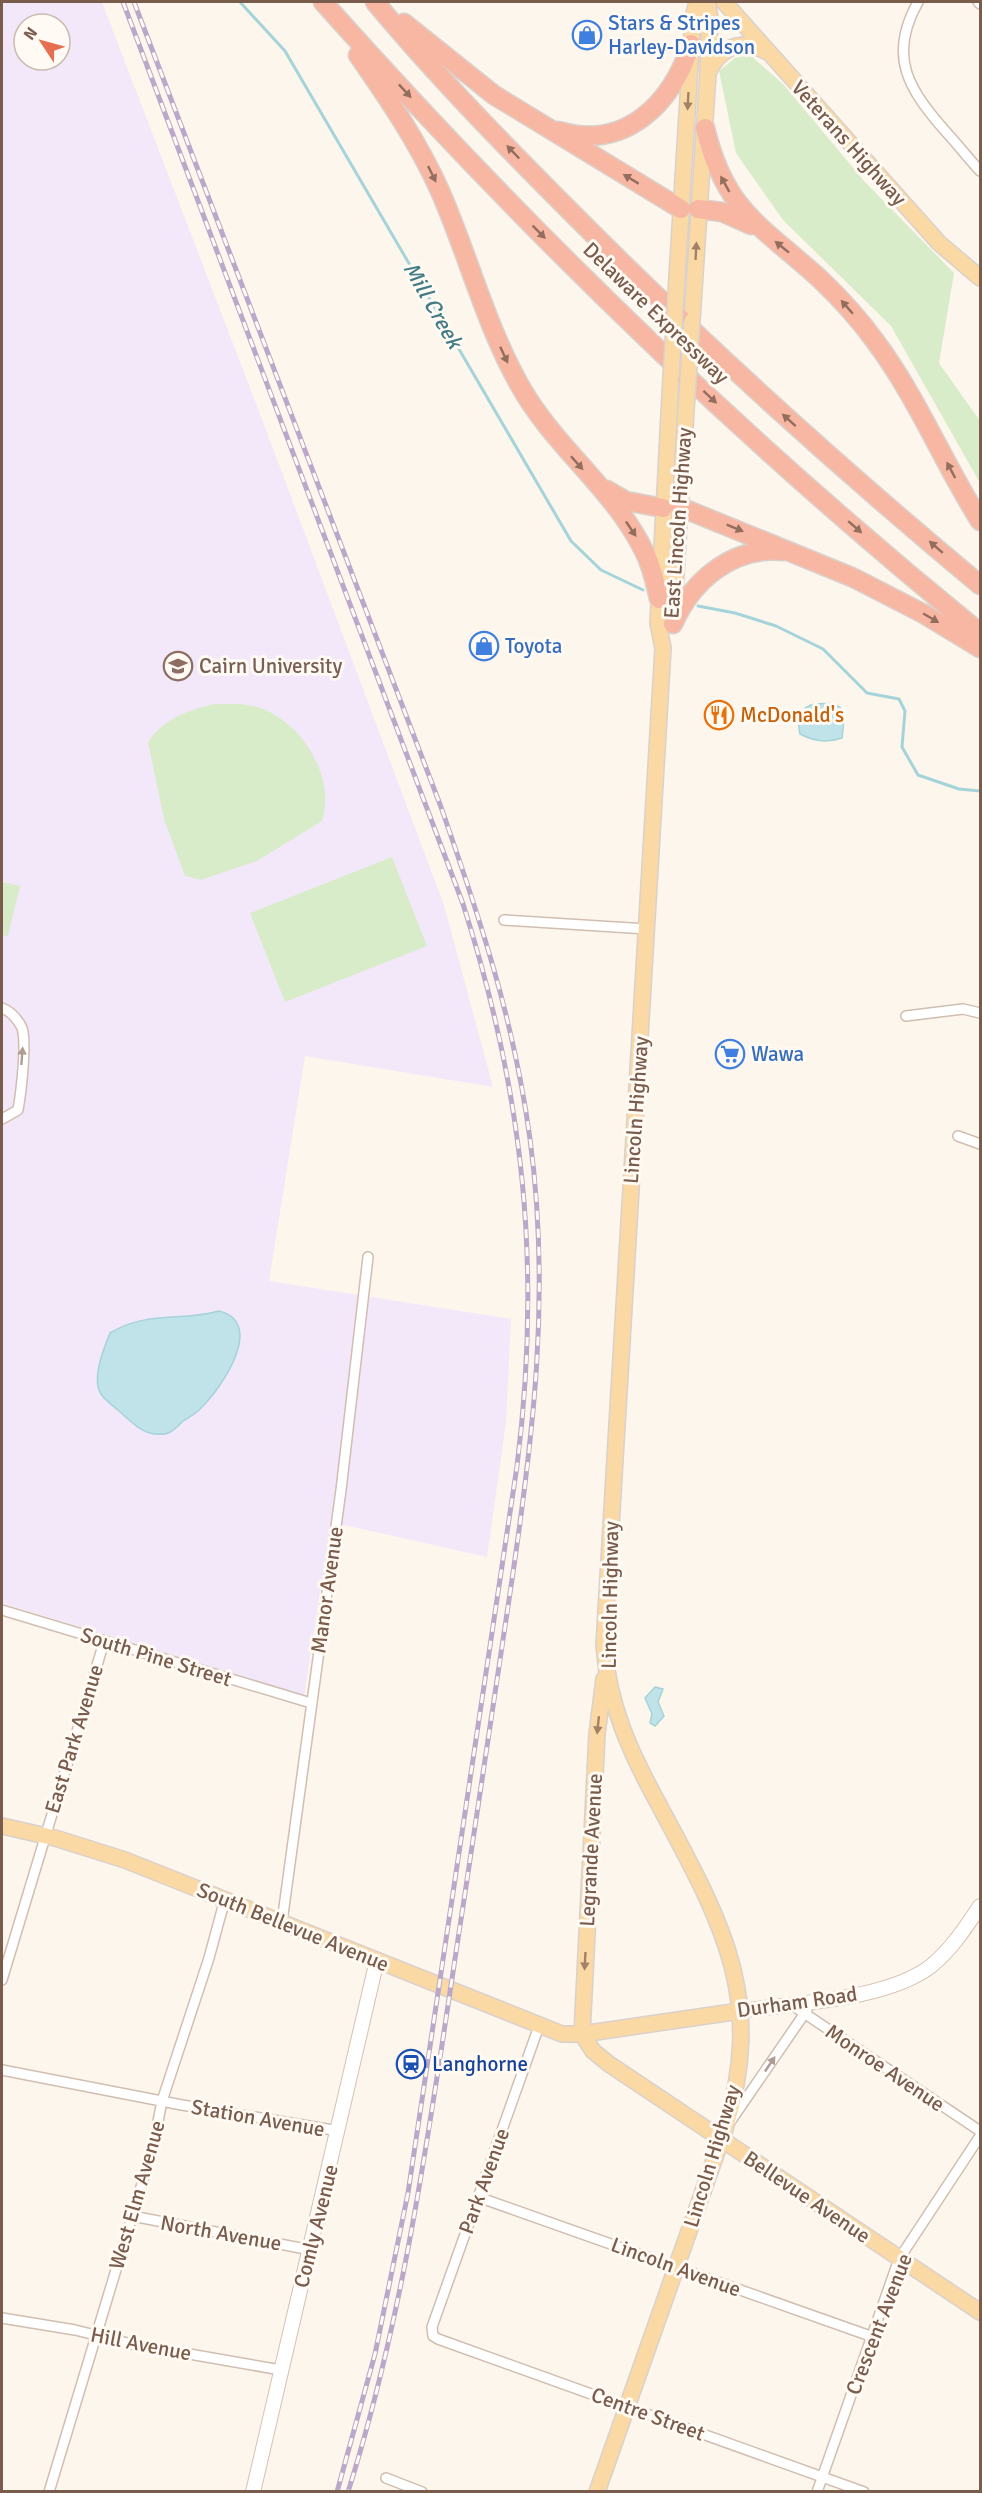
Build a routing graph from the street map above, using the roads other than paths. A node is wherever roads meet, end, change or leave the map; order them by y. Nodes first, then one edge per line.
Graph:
1 (322, 2) edge
2 (377, 2) edge
3 (697, 2) edge
4 (707, 2) edge
5 (724, 2) edge
6 (738, 2) edge
7 (918, 2) edge
8 (757, 40) junction
9 (691, 44) junction
10 (769, 53) junction
11 (708, 74) junction
12 (545, 127) junction
13 (705, 128) junction
14 (981, 171) edge
15 (690, 209) junction
16 (761, 230) junction
17 (981, 278) edge
18 (596, 483) junction
19 (672, 507) junction
20 (981, 521) edge
21 (794, 552) junction
22 (981, 585) edge
23 (659, 599) junction
24 (673, 624) junction
25 (981, 633) edge
26 (663, 648) junction
27 (981, 648) edge
28 (504, 920) dead end
29 (647, 929) junction
30 (2, 1008) edge
31 (981, 1013) edge
32 (906, 1016) dead end
33 (2, 1119) edge
34 (958, 1136) dead end
35 (981, 1144) edge
36 (368, 1257) dead end
37 (2, 1610) edge
38 (104, 1642) junction
39 (606, 1667) junction
40 (311, 1703) junction
41 (2, 1826) edge
42 (44, 1835) junction
43 (225, 1899) junction
44 (981, 1906) edge
45 (282, 1922) junction
46 (377, 1960) junction
47 (2, 1980) edge
48 (813, 2000) junction
49 (790, 2004) junction
50 (740, 2011) junction
51 (804, 2013) junction
52 (539, 2026) junction
53 (582, 2034) junction
54 (2, 2070) edge
55 (162, 2101) junction
56 (339, 2131) junction
57 (981, 2131) edge
58 (723, 2135) junction
59 (981, 2136) edge
60 (478, 2197) junction
61 (132, 2216) junction
62 (310, 2250) junction
63 (899, 2259) junction
64 (676, 2266) junction
65 (981, 2312) edge
66 (2, 2318) edge
67 (96, 2336) junction
68 (433, 2336) joint
69 (873, 2337) junction
70 (281, 2370) junction
71 (627, 2406) junction
72 (822, 2477) junction
73 (386, 2478) dead end
74 (49, 2492) edge
75 (253, 2492) edge
76 (422, 2492) edge
77 (597, 2492) edge
78 (817, 2492) edge
79 (864, 2492) edge

1 -> 18 highway
1 -> 25 highway, Delaware Expressway
2 - 12 highway
22 -> 2 highway, Delaware Expressway
3 - 9 main road, East Lincoln Highway
4 - 11 main road, East Lincoln Highway
5 - 8 main road, Veterans Highway
6 - 8 main road
7 - 14 street
8 - 10 main road, Veterans Highway
9 - 12 highway
9 -> 15 main road, East Lincoln Highway
10 - 11 main road
10 - 17 main road, Veterans Highway
11 - 13 main road, East Lincoln Highway
15 -> 12 highway
13 - 15 main road, East Lincoln Highway
16 -> 13 highway
15 - 16 highway
19 -> 15 main road, East Lincoln Highway, bridge
15 - 19 main road, East Lincoln Highway, bridge
20 -> 16 highway
18 - 19 highway
18 -> 23 highway
19 -> 21 highway
19 - 23 main road, East Lincoln Highway
19 - 24 main road, East Lincoln Highway
21 - 24 highway
21 -> 27 highway
23 - 26 main road, East Lincoln Highway
24 - 26 main road, East Lincoln Highway
26 - 29 main road, Lincoln Highway
28 - 29 street
29 - 39 main road, Lincoln Highway
33 -> 30 street
31 - 32 street
34 - 35 street
36 - 40 street, Manor Avenue
37 - 38 street, South Pine Street
38 - 40 street, South Pine Street
38 - 42 street, East Park Avenue
39 - 50 main road, Lincoln Highway
39 -> 53 main road, Legrande Avenue
40 - 45 street, Manor Avenue
41 - 42 main road, South Bellevue Avenue
42 - 43 main road, South Bellevue Avenue
42 - 47 street, East Park Avenue
43 - 45 main road, South Bellevue Avenue
43 - 55 street, West Elm Avenue
44 - 48 street, Durham Road
45 - 46 main road, South Bellevue Avenue
46 - 52 main road, South Bellevue Avenue
46 - 56 street, Comly Avenue
48 - 49 street, Durham Road
48 - 51 street
49 - 50 street, Durham Road
49 - 51 street, Monroe Avenue
50 - 53 main road, Durham Road
50 - 58 main road, Lincoln Highway
51 - 57 street, Monroe Avenue
58 -> 51 street
52 - 53 main road, South Bellevue Avenue
52 - 60 street, Park Avenue
53 - 58 main road, Bellevue Avenue
54 - 55 street, Station Avenue
55 - 56 street, Station Avenue
55 - 61 street, West Elm Avenue
56 - 62 street, Comly Avenue
58 - 63 main road, Bellevue Avenue
58 - 64 main road, Lincoln Highway
59 - 63 street, Crescent Avenue
60 - 64 street, Lincoln Avenue
60 - 68 street, Park Avenue
61 - 62 street, North Avenue
61 - 67 street, West Elm Avenue
62 - 70 street, Comly Avenue
63 - 65 main road, Bellevue Avenue
63 - 69 street, Crescent Avenue
64 - 69 street, Lincoln Avenue
64 - 71 main road, Lincoln Highway
66 - 67 street, Hill Avenue
67 - 70 street, Hill Avenue
67 - 74 street, West Elm Avenue
68 - 71 street, Centre Street
69 - 72 street, Crescent Avenue
70 - 75 street, Comly Avenue
71 - 72 street, Centre Street
71 - 77 main road, Lincoln Highway
72 - 78 street, Crescent Avenue
72 - 79 street, Centre Street
73 - 76 street

